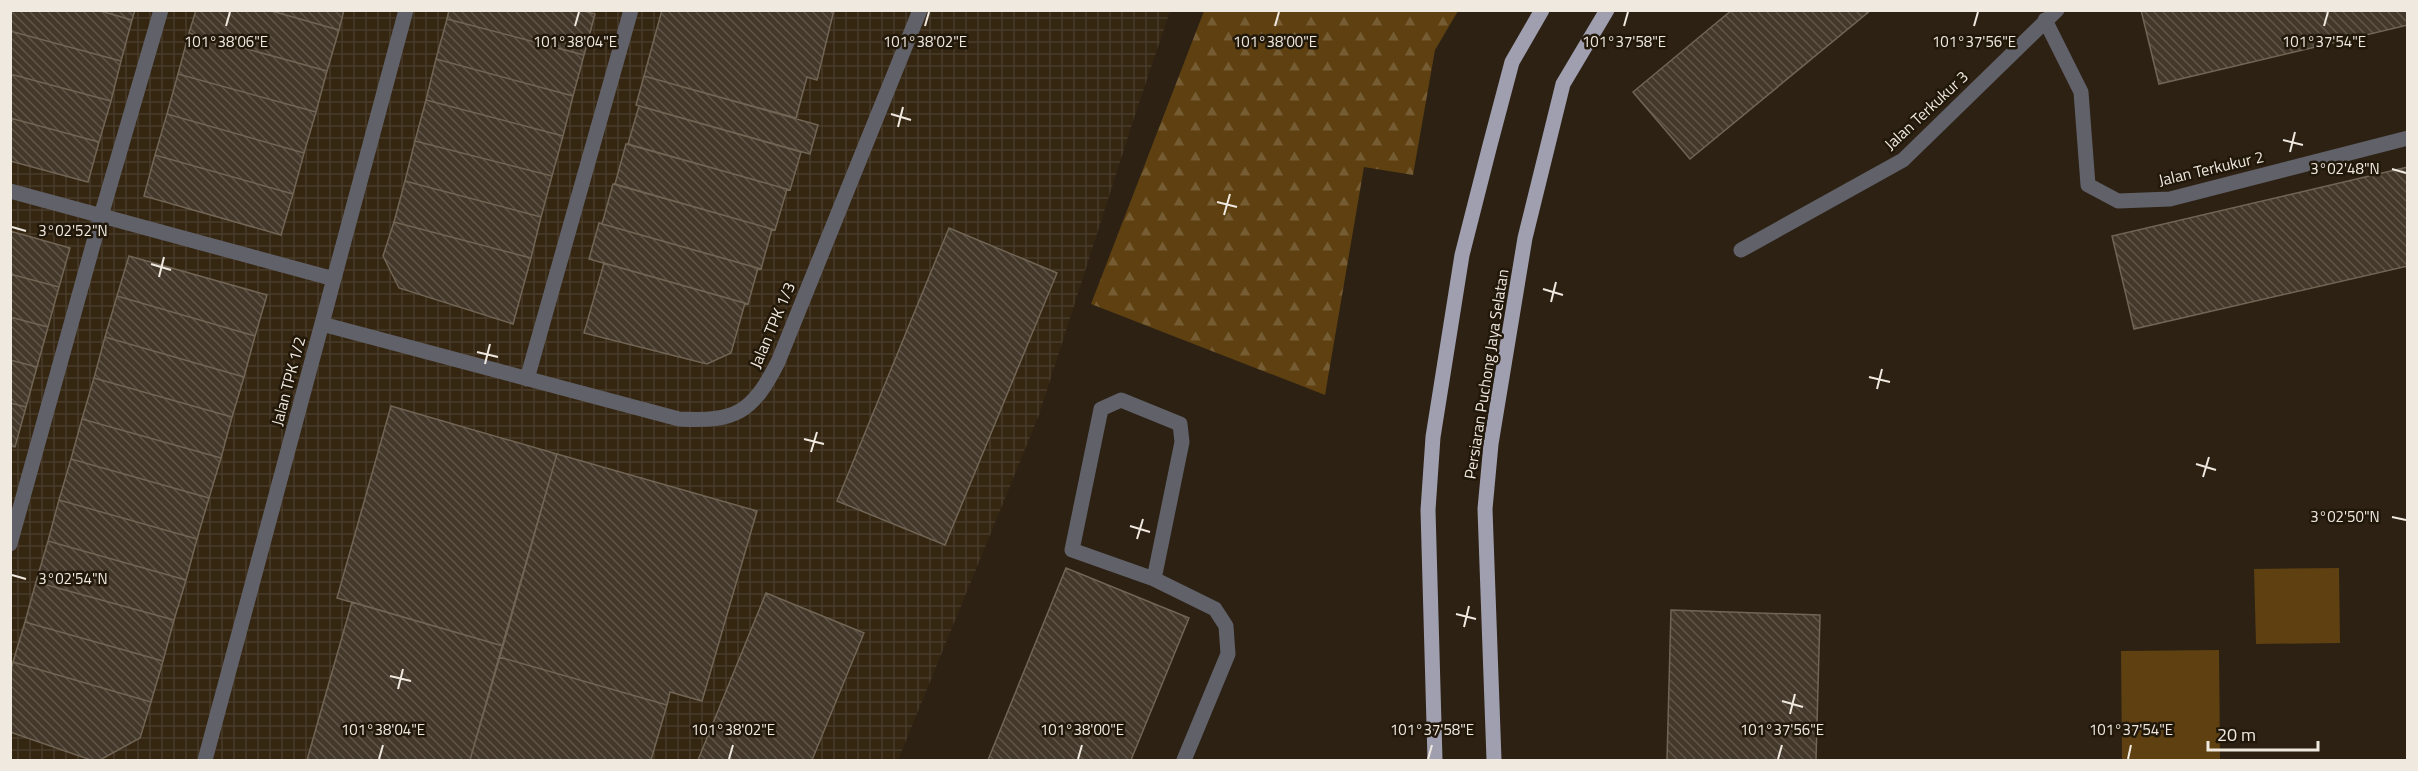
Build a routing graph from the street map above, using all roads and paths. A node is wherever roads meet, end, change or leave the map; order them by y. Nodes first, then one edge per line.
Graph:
1 (161, 10) edge
2 (406, 10) edge
3 (631, 10) edge
4 (920, 10) edge
5 (1542, 10) edge
6 (1607, 10) edge
7 (2051, 15) edge
8 (2408, 138) edge
9 (10, 191) edge
10 (101, 216) junction
11 (1741, 250) dead end
12 (334, 279) junction
13 (322, 324) junction
14 (527, 379) junction
15 (10, 544) edge
16 (1154, 579) junction
17 (205, 760) edge
18 (1184, 760) edge
19 (1435, 760) edge
20 (1494, 760) edge

1 - 10 street
2 - 12 street, Jalan TPK 1/2
3 - 14 street
4 - 14 street, Jalan TPK 1/3
5 - 19 main road
6 - 20 main road, Persiaran Puchong Jaya Selatan
7 - 8 street, Jalan Terkukur 2
7 - 11 street, Jalan Terkukur 3
9 - 10 street
10 - 12 street
10 - 15 street
12 - 13 street, Jalan TPK 1/2
13 - 14 street, Jalan TPK 1/3
13 - 17 street, Jalan TPK 1/2
16 - 16 street
16 - 18 street

